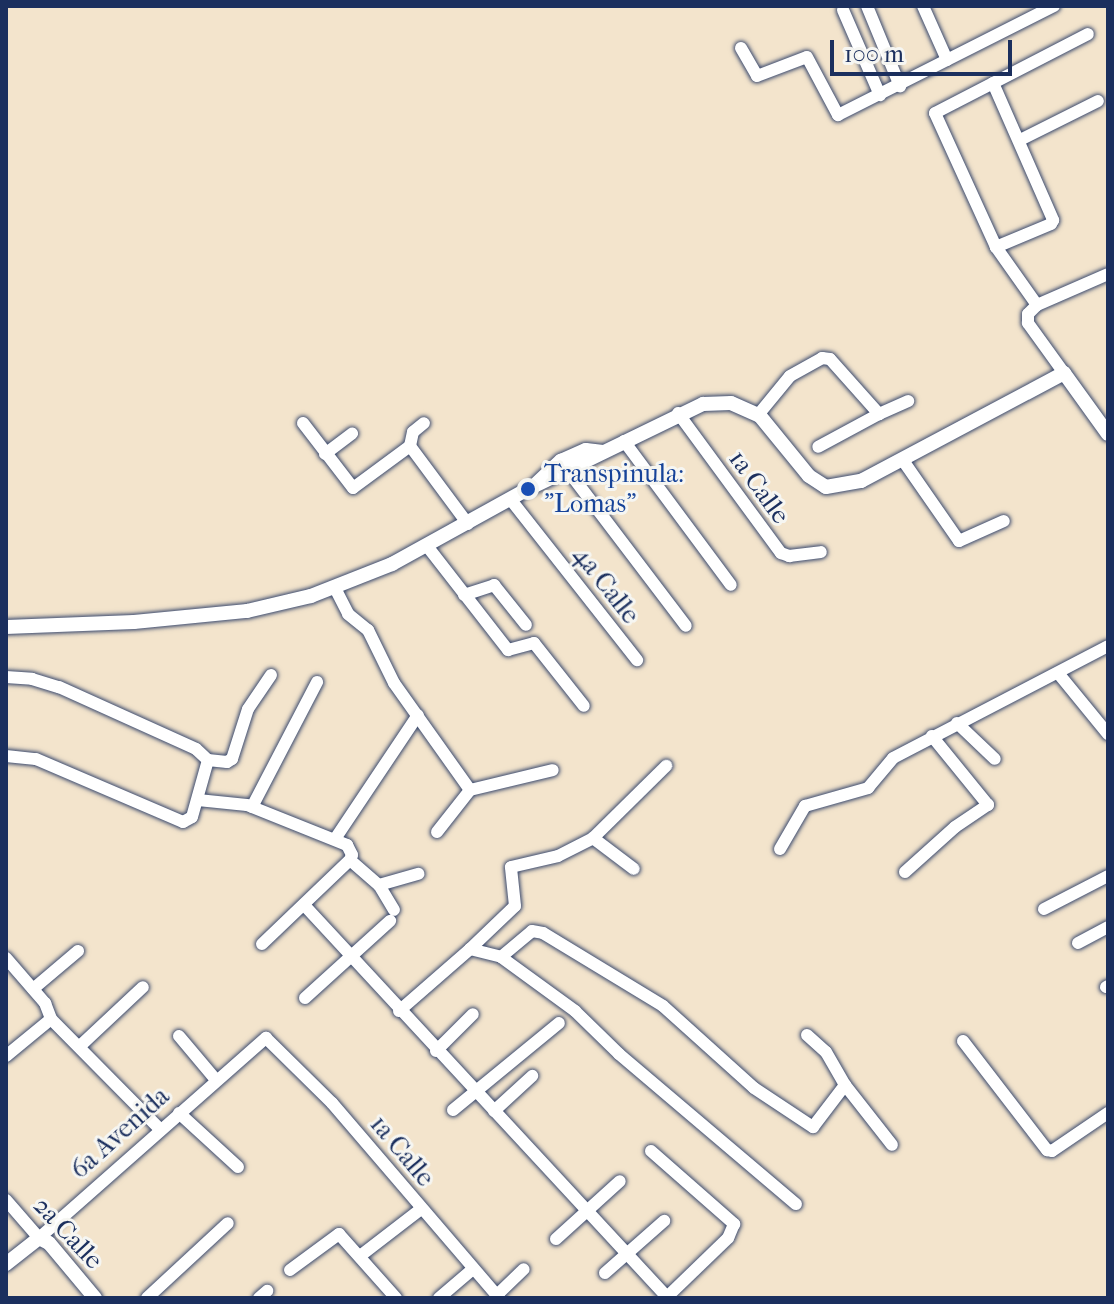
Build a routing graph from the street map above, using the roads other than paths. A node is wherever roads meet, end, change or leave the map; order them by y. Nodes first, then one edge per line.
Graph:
1 (867, 6) edge
2 (923, 6) edge
3 (1054, 6) edge
4 (843, 10) dead end
5 (1088, 34) dead end
6 (741, 48) dead end
7 (947, 60) junction
8 (993, 83) junction
9 (900, 86) junction
10 (880, 95) junction
11 (1098, 101) dead end
12 (1020, 140) junction
13 (996, 247) junction
14 (1108, 274) edge
15 (1037, 305) junction
16 (1064, 373) junction
17 (908, 401) dead end
18 (678, 413) junction
19 (879, 414) junction
20 (758, 415) junction
21 (303, 423) dead end
22 (424, 423) dead end
23 (352, 434) dead end
24 (1108, 434) edge
25 (624, 441) junction
26 (410, 446) junction
27 (818, 447) dead end
28 (603, 452) junction
29 (325, 454) junction
30 (902, 459) junction
31 (569, 472) junction
32 (534, 487) junction
33 (511, 500) junction
34 (1004, 521) dead end
35 (468, 524) junction
36 (427, 546) junction
37 (821, 552) dead end
38 (731, 585) dead end
39 (335, 588) junction
40 (464, 595) junction
41 (526, 625) dead end
42 (686, 626) dead end
43 (6, 627) edge
44 (1108, 646) edge
45 (637, 660) dead end
46 (1058, 673) junction
47 (271, 675) dead end
48 (6, 677) edge
49 (317, 682) dead end
50 (584, 706) dead end
51 (418, 715) junction
52 (957, 723) junction
53 (1106, 728) edge
54 (932, 736) junction
55 (6, 756) edge
56 (995, 759) dead end
57 (208, 760) junction
58 (666, 766) dead end
59 (553, 770) dead end
60 (470, 790) junction
61 (198, 800) junction
62 (252, 807) junction
63 (437, 832) dead end
64 (593, 838) junction
65 (335, 839) junction
66 (780, 849) dead end
67 (350, 860) junction
68 (634, 869) dead end
69 (905, 872) dead end
70 (418, 874) dead end
71 (1108, 876) edge
72 (379, 885) junction
73 (305, 906) junction
74 (1044, 909) dead end
75 (1108, 927) edge
76 (1078, 943) dead end
77 (262, 944) dead end
78 (470, 949) junction
79 (78, 951) dead end
80 (351, 957) junction
81 (501, 957) junction
82 (6, 958) edge
83 (143, 987) dead end
84 (33, 989) junction
85 (305, 998) dead end
86 (399, 1011) junction
87 (473, 1014) dead end
88 (51, 1019) junction
89 (559, 1023) dead end
90 (807, 1035) dead end
91 (179, 1036) dead end
92 (266, 1038) joint
93 (963, 1041) dead end
94 (80, 1046) junction
95 (8, 1051) edge
96 (436, 1051) junction
97 (532, 1076) dead end
98 (216, 1080) junction
99 (845, 1085) junction
100 (475, 1092) junction
101 (453, 1110) dead end
102 (494, 1111) junction
103 (179, 1113) junction
104 (1108, 1113) edge
105 (160, 1129) junction
106 (892, 1145) dead end
107 (651, 1151) dead end
108 (238, 1167) dead end
109 (620, 1181) dead end
110 (6, 1200) edge
111 (796, 1204) dead end
112 (421, 1209) junction
113 (587, 1211) junction
114 (664, 1221) dead end
115 (228, 1223) dead end
116 (39, 1238) junction
117 (556, 1239) dead end
118 (627, 1254) junction
119 (360, 1256) junction
120 (6, 1264) edge
121 (473, 1269) junction
122 (524, 1269) dead end
123 (290, 1270) dead end
124 (605, 1273) dead end
125 (498, 1296) edge
126 (95, 1298) edge
127 (147, 1298) edge
128 (396, 1298) edge
129 (439, 1298) edge
130 (668, 1298) edge

1 - 9 street
2 - 7 street
3 - 7 street
4 - 10 street
5 - 8 street
6 - 10 street
7 - 9 street
8 - 12 street
8 - 13 street
9 - 10 street
11 - 12 street
12 - 13 street
13 - 15 street
14 - 15 street
15 - 16 street
16 - 24 street
16 - 30 street
17 - 19 street
18 - 20 street
18 - 25 street
18 - 37 street, 1a Calle
19 - 20 street
19 - 27 street
20 - 30 street
21 - 29 street
22 - 26 street
23 - 29 street
25 - 28 street
25 - 38 street
26 - 29 street
26 - 35 street
28 - 31 street
28 - 32 street
30 - 34 street
31 - 32 street
31 - 42 street
32 - 33 street
33 - 35 street
33 - 45 street, 4a Calle
35 - 36 street
36 - 39 street
36 - 40 street
39 - 43 street
39 - 51 street
40 - 41 street
40 - 50 street
44 - 46 street
46 - 52 street
46 - 53 street
47 - 57 street
48 - 57 street
49 - 62 street
51 - 60 street
51 - 65 street
52 - 54 street
52 - 56 street
54 - 66 street
54 - 69 street
55 - 61 street
57 - 61 street
58 - 64 street
59 - 60 street
60 - 63 street
61 - 62 street
62 - 65 street
64 - 68 street
64 - 78 street
65 - 67 street
67 - 72 street
67 - 73 street
70 - 72 street
71 - 74 street
72 - 80 street
73 - 77 street
73 - 80 street
75 - 76 street
78 - 81 street
78 - 86 street
79 - 84 street
80 - 85 street
80 - 86 street
81 - 99 street
81 - 111 street
82 - 84 street
83 - 94 street
84 - 88 street
86 - 96 street
87 - 96 street
88 - 94 street
88 - 95 street
89 - 100 street
90 - 99 street
91 - 98 street
92 - 98 street, 6a Avenida
92 - 112 street, 1a Calle
93 - 104 street
94 - 105 street
96 - 100 street
97 - 102 street
98 - 103 street, 6a Avenida
99 - 106 street
100 - 101 street
100 - 102 street
102 - 113 street
103 - 105 street, 6a Avenida
103 - 108 street
105 - 116 street, 6a Avenida
107 - 130 street
109 - 113 street
110 - 116 street, 2a Calle
112 - 119 street
112 - 121 street, 1a Calle
113 - 117 street
113 - 118 street
114 - 118 street
115 - 127 street
116 - 120 street, 6a Avenida
116 - 126 street, 2a Calle
118 - 124 street
118 - 130 street
119 - 123 street
119 - 128 street
121 - 125 street, 1a Calle
121 - 129 street
122 - 125 street

